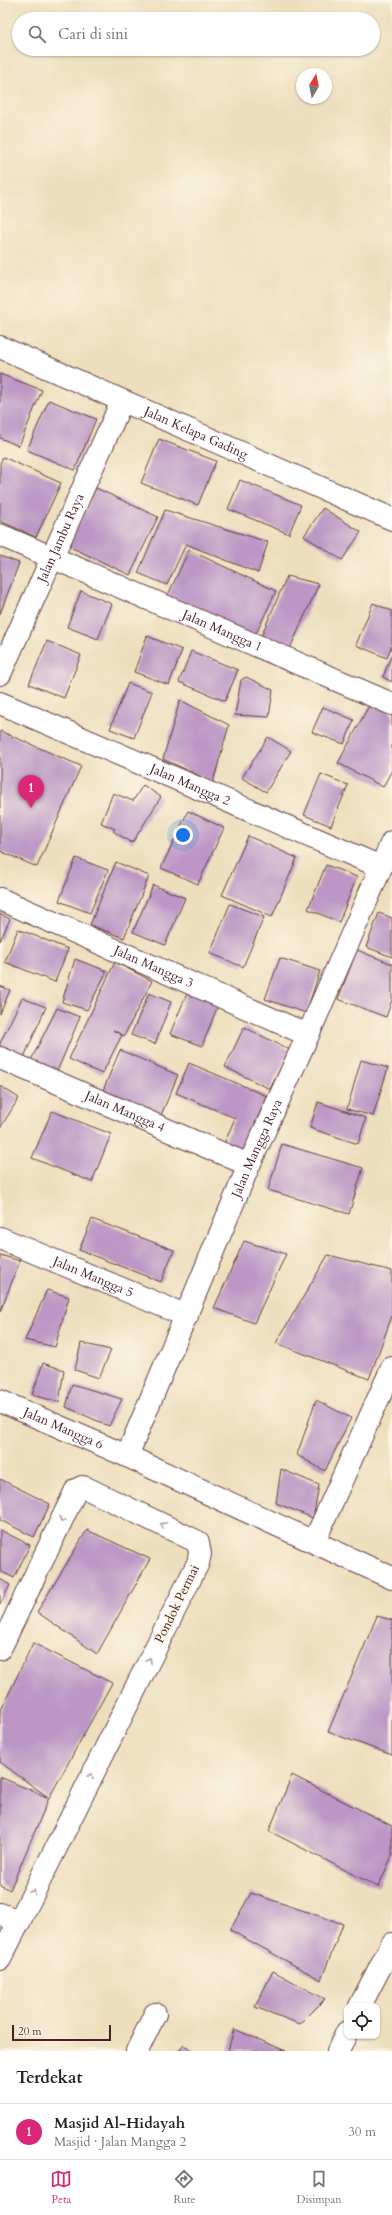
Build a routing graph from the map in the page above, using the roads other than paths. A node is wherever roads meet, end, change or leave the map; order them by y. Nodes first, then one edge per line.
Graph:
1 (0, 347) edge
2 (122, 401) junction
3 (392, 519) edge
4 (0, 535) edge
5 (52, 558) junction
6 (0, 674) edge
7 (0, 703) edge
8 (392, 704) edge
9 (392, 842) edge
10 (381, 867) junction
11 (0, 899) edge
12 (308, 1035) junction
13 (0, 1058) edge
14 (249, 1165) junction
15 (0, 1238) edge
16 (187, 1316) junction
17 (392, 1368) edge
18 (0, 1402) edge
19 (127, 1456) junction
20 (314, 1542) junction
21 (392, 1578) edge
22 (0, 1649) edge
23 (9, 1918) edge
24 (392, 1944) edge
25 (0, 1959) edge
26 (362, 2003) edge
27 (155, 2014) dead end
28 (344, 2038) edge
29 (137, 2051) edge
30 (338, 2051) edge

1 - 2 street, Jalan Kelapa Gading
2 - 3 street, Jalan Kelapa Gading
2 - 5 street, Jalan Jambu Raya
4 - 5 street, Jalan Mangga 1
5 - 6 street, Jalan Jambu Raya
5 - 8 street, Jalan Mangga 1
7 - 10 street, Jalan Mangga 2
9 - 10 street, Jalan Mangga Raya
10 - 12 street, Jalan Mangga Raya
11 - 12 street, Jalan Mangga 3
12 - 14 street, Jalan Mangga Raya
13 - 14 street, Jalan Mangga 4
14 - 16 street, Jalan Mangga Raya
15 - 16 street, Jalan Mangga 5
16 - 19 street, Jalan Mangga Raya
17 - 20 street
18 - 19 street, Jalan Mangga 6
19 - 20 street, Jalan Mangga 6
20 - 21 street, Jalan Mangga 6
23 -> 22 street, Pondok Permai
23 - 25 street, Pondok Permai
24 - 26 street
27 - 29 street
28 - 30 street

